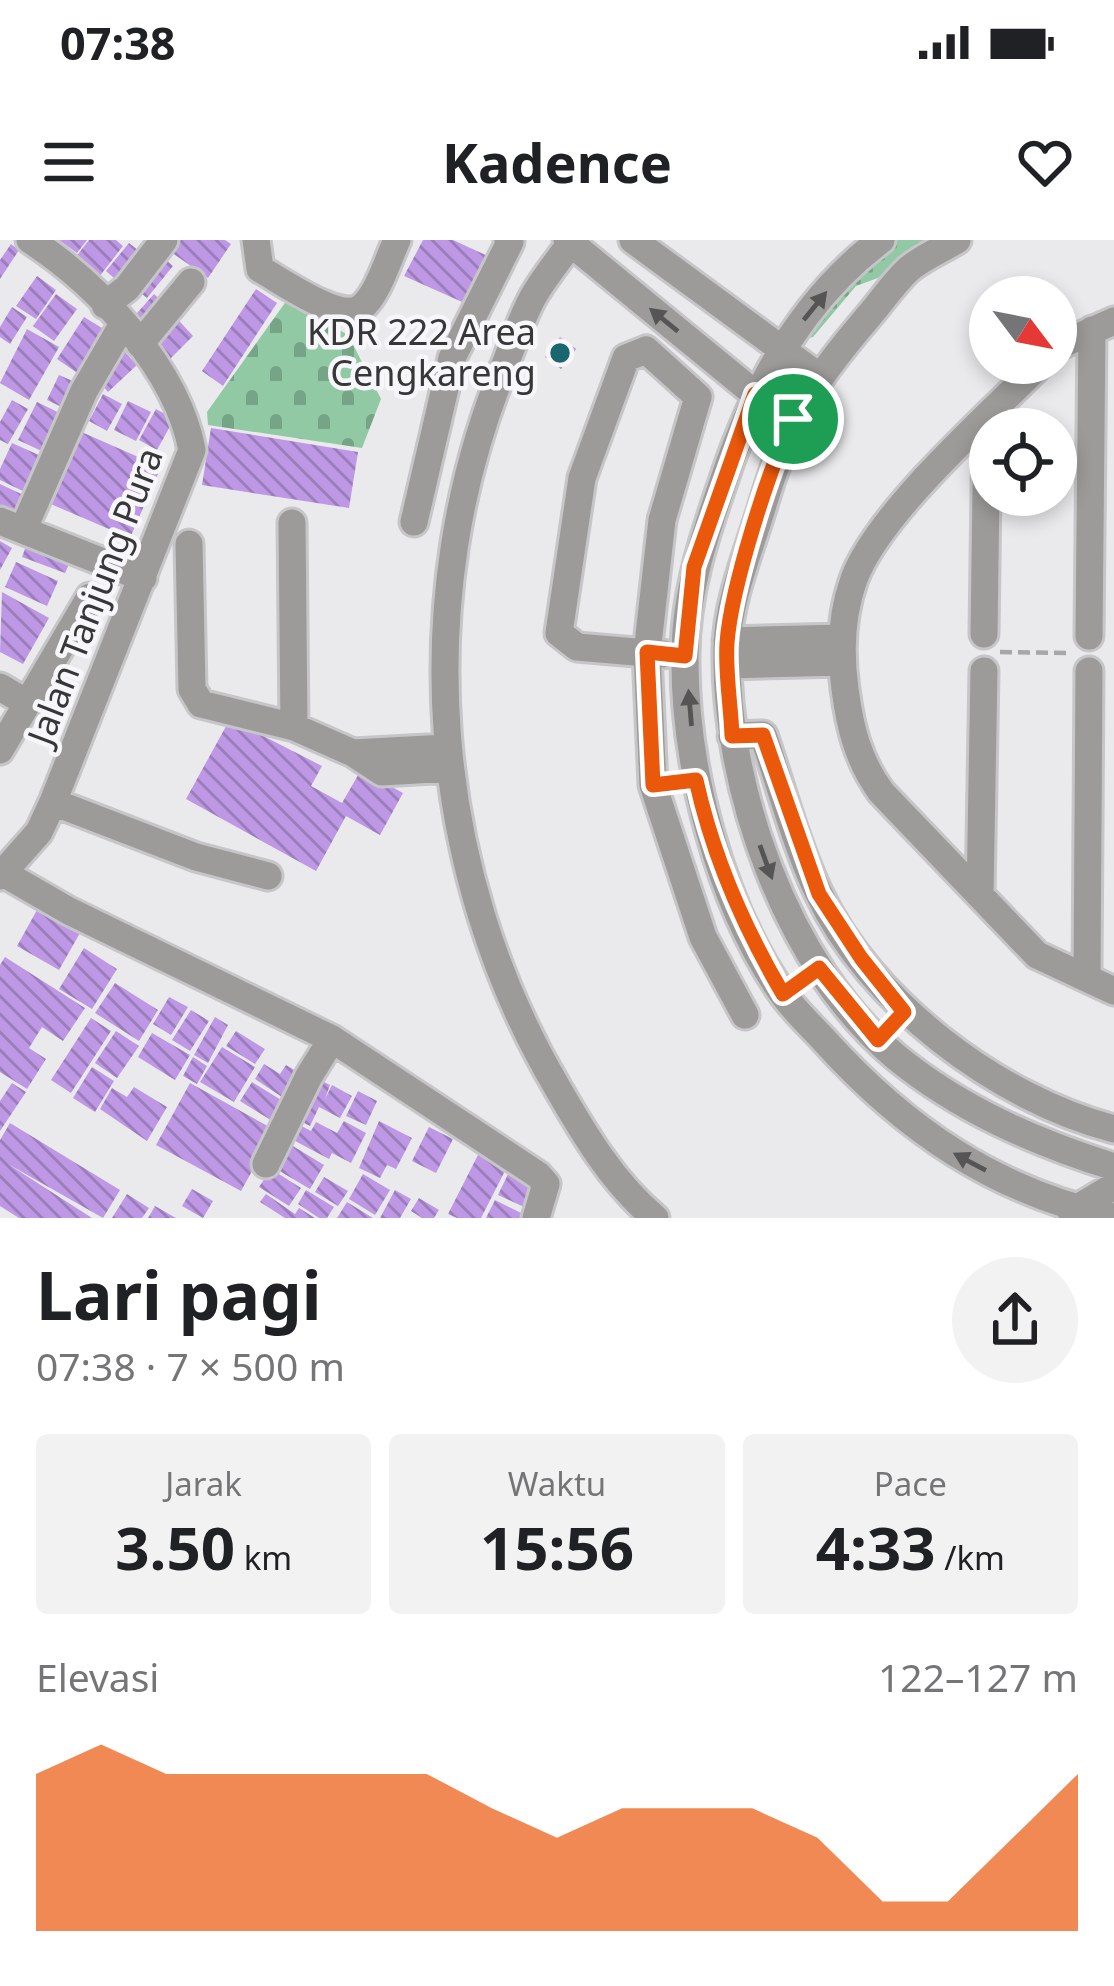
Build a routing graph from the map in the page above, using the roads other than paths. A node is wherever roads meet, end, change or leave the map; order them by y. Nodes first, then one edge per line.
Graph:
1 (164, 240) edge
2 (256, 240) edge
3 (397, 240) edge
4 (508, 240) edge
5 (633, 240) edge
6 (881, 240) edge
7 (957, 240) edge
8 (570, 241) edge
9 (41, 243) edge
10 (191, 282) dead end
11 (123, 324) junction
12 (1103, 326) edge
13 (781, 352) junction
14 (818, 376) junction
15 (1020, 384) edge
16 (755, 394) junction
17 (997, 408) edge
18 (793, 419) junction
19 (969, 437) edge
20 (986, 516) edge
21 (415, 522) dead end
22 (292, 523) dead end
23 (12, 526) edge
24 (189, 544) dead end
25 (143, 578) junction
26 (90, 597) dead end
27 (842, 650) junction
28 (647, 652) junction
29 (728, 653) junction
30 (685, 656) junction
31 (0, 687) edge
32 (27, 703) junction
33 (294, 728) junction
34 (732, 736) junction
35 (0, 750) edge
36 (448, 758) junction
37 (696, 780) junction
38 (653, 785) junction
39 (53, 802) junction
40 (1, 874) edge
41 (268, 876) dead end
42 (819, 894) junction
43 (980, 895) junction
44 (788, 910) junction
45 (819, 968) junction
46 (1087, 978) junction
47 (1114, 991) edge
48 (783, 994) junction
49 (904, 1012) junction
50 (745, 1015) dead end
51 (332, 1039) junction
52 (878, 1040) junction
53 (1114, 1129) edge
54 (266, 1164) dead end
55 (1114, 1167) edge
56 (1114, 1186) edge
57 (1067, 1214) edge
58 (1114, 1217) edge
59 (536, 1218) edge
60 (655, 1218) edge

1 - 11 street
2 - 3 street
4 - 21 street
5 - 13 street
13 -> 6 street
7 - 14 street
16 -> 8 street
8 - 36 street
9 - 11 street, Jalan Tanjung Pura
10 - 11 street
11 - 23 street
11 - 25 street, Jalan Tanjung Pura
12 - 46 street
13 - 14 street
13 - 16 street
14 - 18 street
15 - 17 street
16 - 18 street
16 - 30 street
18 - 29 street
19 - 27 street
20 - 43 street
22 - 33 street
23 - 25 street
24 - 33 street
25 - 39 street, Jalan Tanjung Pura
26 - 32 street
27 - 29 street
27 - 43 street
28 - 28 street
28 - 30 street
28 - 38 street
29 - 34 street
37 -> 30 street
31 - 32 street
32 - 35 street
33 - 36 street
34 - 42 street
34 -> 44 street
36 - 60 street
37 - 38 street
37 - 48 street
38 - 50 street
39 - 40 street, Jalan Tanjung Pura
39 - 41 street
40 - 51 street
42 - 44 street
42 - 49 street
43 - 46 street
44 - 45 street
45 - 48 street
45 - 52 street
46 - 47 street
57 -> 48 street
49 - 52 street
49 - 53 street
51 - 54 street
51 - 59 street
52 - 55 street
56 - 57 street
57 - 58 street

